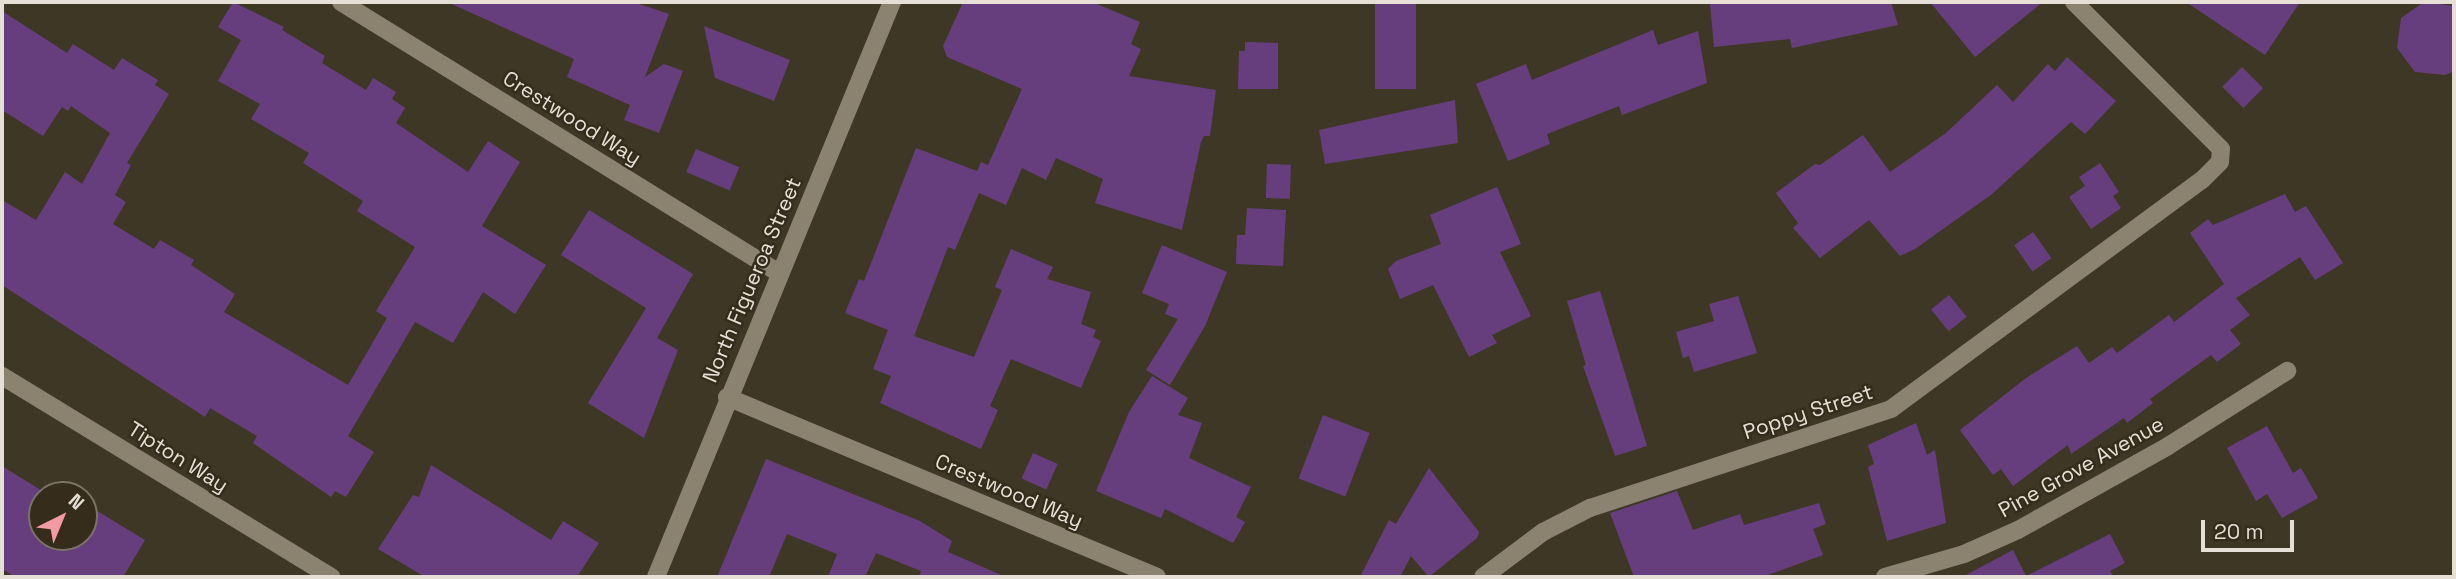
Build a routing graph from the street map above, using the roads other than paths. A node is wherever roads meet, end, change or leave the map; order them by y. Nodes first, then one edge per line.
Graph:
1 (341, 2) edge
2 (892, 2) edge
3 (2074, 2) edge
4 (779, 273) junction
5 (2287, 371) dead end
6 (2, 376) edge
7 (727, 397) junction
8 (331, 577) edge
9 (656, 577) edge
10 (1157, 577) edge
11 (1483, 577) edge
12 (1885, 577) edge

1 - 4 street, Crestwood Way
2 - 4 street, North Figueroa Street
3 - 11 street, Poppy Street
4 - 7 street, North Figueroa Street
5 - 12 street, Pine Grove Avenue
6 - 8 street, Tipton Way
7 - 9 street, North Figueroa Street
7 - 10 street, Crestwood Way

